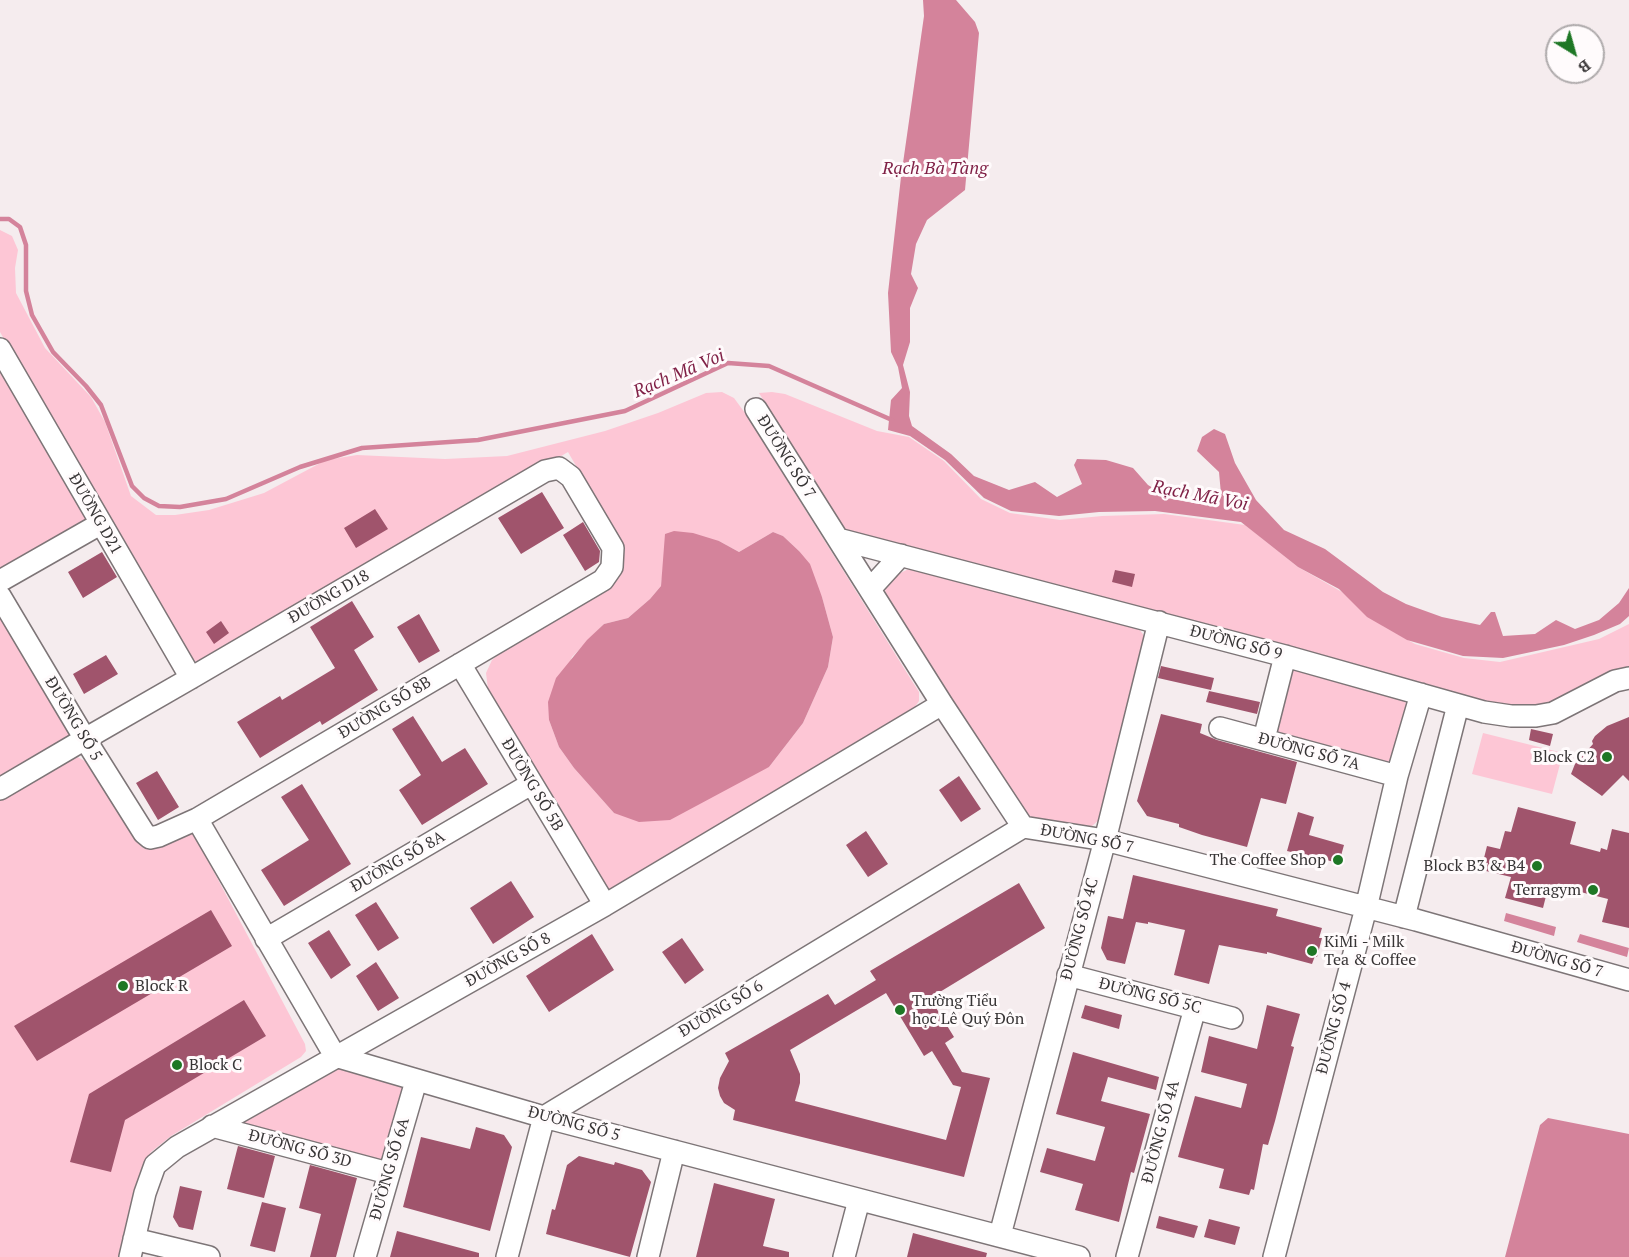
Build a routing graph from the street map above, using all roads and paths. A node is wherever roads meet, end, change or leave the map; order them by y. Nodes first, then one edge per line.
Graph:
1 (0, 349) edge
2 (756, 409) dead end
3 (100, 524) junction
4 (838, 539) junction
5 (901, 555) junction
6 (612, 567) joint
7 (0, 581) edge
8 (870, 589) junction
9 (0, 596) edge
10 (1159, 622) junction
11 (1285, 656) junction
12 (460, 664) junction
13 (191, 678) junction
14 (1629, 678) edge
15 (1421, 694) junction
16 (942, 705) junction
17 (1458, 705) junction
18 (1220, 728) dead end
19 (1264, 739) junction
20 (85, 740) junction
21 (1397, 776) junction
22 (531, 784) junction
23 (0, 789) edge
24 (197, 819) junction
25 (1023, 827) junction
26 (150, 838) joint
27 (1104, 840) junction
28 (605, 905) junction
29 (1365, 908) junction
30 (1404, 917) junction
31 (266, 939) junction
32 (1068, 975) junction
33 (1629, 980) edge
34 (1195, 1008) junction
35 (1232, 1018) dead end
36 (335, 1056) junction
37 (416, 1081) junction
38 (544, 1116) junction
39 (212, 1126) junction
40 (674, 1151) junction
41 (388, 1173) junction
42 (859, 1200) junction
43 (1000, 1235) junction
44 (132, 1248) edge
45 (209, 1257) edge
46 (365, 1257) edge
47 (507, 1257) edge
48 (648, 1257) edge
49 (844, 1257) edge
50 (1079, 1257) edge
51 (1127, 1257) edge
52 (1274, 1257) edge

1 - 3 street, ĐƯỜNG D21
2 - 4 street, ĐƯỜNG SỐ 7
3 - 7 street
3 - 13 street, ĐƯỜNG D21
4 - 5 street, ĐƯỜNG SỐ 9
4 - 8 street, ĐƯỜNG SỐ 7
5 - 8 street
5 - 10 street, ĐƯỜNG SỐ 9
6 - 12 street, ĐƯỜNG SỐ 8B
6 - 13 street, ĐƯỜNG D18
8 - 16 street, ĐƯỜNG SỐ 7
9 - 20 street, ĐƯỜNG SỐ 5
10 - 11 street, ĐƯỜNG SỐ 9
10 - 27 street, ĐƯỜNG SỐ 4C
11 - 15 street, ĐƯỜNG SỐ 9
11 - 19 street
12 - 22 street, ĐƯỜNG SỐ 5B
12 - 24 street, ĐƯỜNG SỐ 8B
13 - 20 street, ĐƯỜNG D18
14 - 17 street, ĐƯỜNG SỐ 9
15 - 17 street, ĐƯỜNG SỐ 9
15 - 21 street, ĐƯỜNG SỐ 4
16 - 25 street, ĐƯỜNG SỐ 7
16 - 28 street, ĐƯỜNG SỐ 8
17 - 30 street
18 - 19 street, ĐƯỜNG SỐ 7A
19 - 21 street, ĐƯỜNG SỐ 7A
20 - 23 street, ĐƯỜNG D18
20 - 26 street, ĐƯỜNG SỐ 5
21 - 29 street, ĐƯỜNG SỐ 4
22 - 28 street, ĐƯỜNG SỐ 5B
22 - 31 street, ĐƯỜNG SỐ 8A
24 - 26 street, ĐƯỜNG SỐ 8B
24 - 31 street
25 - 27 street, ĐƯỜNG SỐ 7
25 - 38 street, ĐƯỜNG SỐ 6
27 - 29 street, ĐƯỜNG SỐ 7
27 - 32 street, ĐƯỜNG SỐ 4C
28 - 36 street, ĐƯỜNG SỐ 8
29 - 30 street, ĐƯỜNG SỐ 7
29 - 52 street, ĐƯỜNG SỐ 4
30 - 33 street, ĐƯỜNG SỐ 7
31 - 36 street
32 - 34 street, ĐƯỜNG SỐ 5C
32 - 43 street, ĐƯỜNG SỐ 4C
34 - 35 street, ĐƯỜNG SỐ 5C
34 - 51 street, ĐƯỜNG SỐ 4A
36 - 37 street, ĐƯỜNG SỐ 5
36 - 39 street, ĐƯỜNG SỐ 8
37 - 38 street, ĐƯỜNG SỐ 5
37 - 41 street, ĐƯỜNG SỐ 6A
38 - 40 street, ĐƯỜNG SỐ 5
38 - 47 street
39 - 41 street, ĐƯỜNG SỐ 3D
39 - 44 street, ĐƯỜNG SỐ 8
40 - 42 street, ĐƯỜNG SỐ 5
40 - 48 street
41 - 46 street, ĐƯỜNG SỐ 6A
42 - 43 street, ĐƯỜNG SỐ 5
42 - 49 street
43 - 50 street, ĐƯỜNG SỐ 5
44 - 45 street

